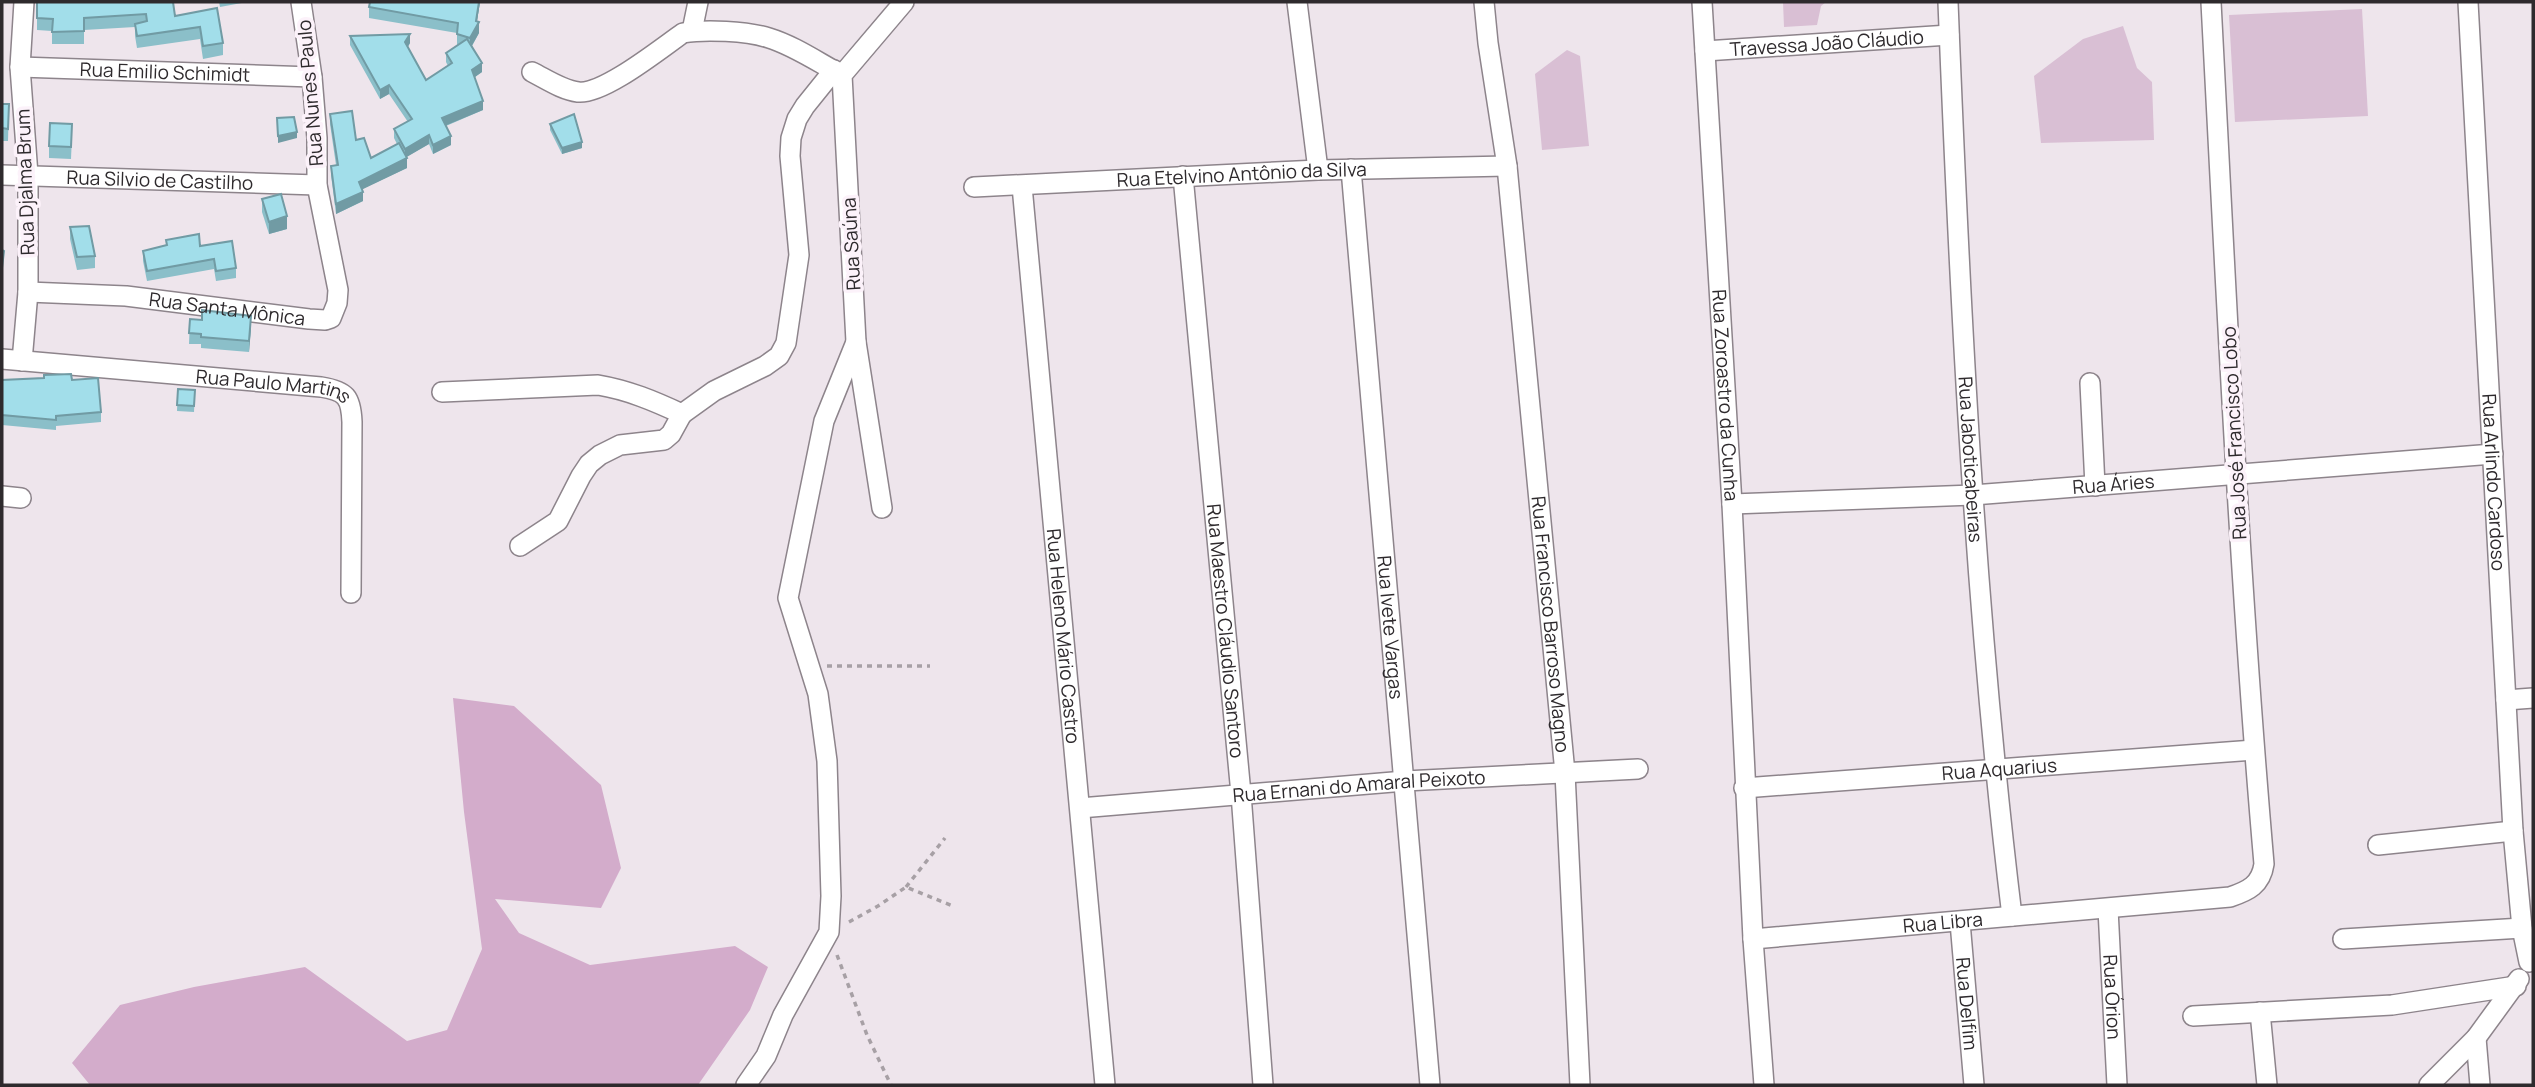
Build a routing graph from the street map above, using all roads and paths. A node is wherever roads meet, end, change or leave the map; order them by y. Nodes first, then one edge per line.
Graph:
1 (24, 2) edge
2 (301, 2) edge
3 (698, 2) edge
4 (904, 2) edge
5 (1297, 2) edge
6 (1484, 2) edge
7 (1702, 2) edge
8 (1948, 2) edge
9 (2211, 2) edge
10 (2468, 2) edge
11 (692, 31) junction
12 (1949, 35) junction
13 (1705, 51) junction
14 (20, 67) junction
15 (532, 72) dead end
16 (838, 73) junction
17 (312, 76) junction
18 (1507, 166) junction
19 (1351, 169) junction
20 (1318, 170) junction
21 (2, 175) edge
22 (28, 175) junction
23 (1183, 176) junction
24 (317, 185) junction
25 (1022, 186) junction
26 (974, 187) dead end
27 (28, 292) junction
28 (856, 342) junction
29 (2, 359) edge
30 (22, 361) junction
31 (2090, 383) dead end
32 (442, 392) dead end
33 (682, 414) junction
34 (2493, 454) junction
35 (2236, 475) junction
36 (2095, 486) junction
37 (1973, 495) junction
38 (1732, 504) junction
39 (882, 508) dead end
40 (520, 546) dead end
41 (351, 593) dead end
42 (930, 666) dead end
43 (811, 667) junction
44 (2533, 698) edge
45 (2506, 700) junction
46 (2254, 750) junction
47 (1638, 769) dead end
48 (1994, 769) junction
49 (1565, 774) junction
50 (1405, 781) junction
51 (1744, 788) junction
52 (1241, 794) junction
53 (1080, 808) junction
54 (2513, 831) junction
55 (946, 838) dead end
56 (2378, 845) dead end
57 (2264, 864) joint
58 (906, 887) junction
59 (953, 906) dead end
60 (2108, 909) junction
61 (2012, 916) junction
62 (1960, 922) junction
63 (2522, 928) junction
64 (829, 932) junction
65 (1753, 939) junction
66 (2343, 939) dead end
67 (2531, 960) edge
68 (2516, 986) junction
69 (2260, 1012) junction
70 (2193, 1016) dead end
71 (2476, 1038) junction
72 (746, 1085) edge
73 (891, 1085) edge
74 (1105, 1085) edge
75 (1263, 1085) edge
76 (1430, 1085) edge
77 (1580, 1085) edge
78 (1763, 1085) edge
79 (1974, 1085) edge
80 (2117, 1085) edge
81 (2267, 1085) edge
82 (2429, 1085) edge
83 (2480, 1085) edge

1 - 14 street, Rua Djalma Brum
2 - 17 street, Rua Nunes Paulo
3 - 11 street
4 - 16 street
5 - 20 street
6 - 18 street, Rua Francisco Barroso Magno
7 - 13 street, Rua Zoroastro da Cunha
8 - 12 street, Rua Jaboticabeiras
9 - 35 street, Rua José Francisco Lobo
10 - 34 street, Rua Arlindo Cardoso
11 - 15 street
11 - 16 street
12 - 13 street, Travessa João Cláudio
12 - 37 street, Rua Jaboticabeiras
13 - 38 street, Rua Zoroastro da Cunha
14 - 17 street, Rua Emilio Schimidt
14 - 22 street, Rua Djalma Brum
16 - 28 street, Rua Saúna
16 - 33 street
17 - 24 street, Rua Nunes Paulo
18 - 19 street, Rua Etelvino Antônio da Silva
18 - 49 street, Rua Francisco Barroso Magno
19 - 20 street, Rua Etelvino Antônio da Silva
19 - 50 street, Rua Ivete Vargas
20 - 23 street, Rua Etelvino Antônio da Silva
21 - 22 street, Rua Silvio de Castilho
22 - 24 street, Rua Silvio de Castilho
22 - 27 street, Rua Djalma Brum
23 - 25 street, Rua Etelvino Antônio da Silva
23 - 52 street, Rua Maestro Cláudio Santoro
24 - 27 street, Rua Santa Mônica
25 - 26 street, Rua Etelvino Antônio da Silva
25 - 53 street, Rua Heleno Mário Castro
27 - 30 street, Rua Djalma Brum
28 - 39 street, Rua Saúna
28 - 43 street
29 - 30 street, Rua Paulo Martins
30 - 41 street, Rua Paulo Martins
31 - 36 street
32 - 33 street
33 - 40 street
34 - 35 street, Rua Áries
34 - 45 street, Rua Arlindo Cardoso
35 - 36 street, Rua Áries
35 - 46 street, Rua José Francisco Lobo
36 - 37 street, Rua Áries
37 - 38 street, Rua Áries
37 - 48 street, Rua Jaboticabeiras
38 - 51 street, Rua Zoroastro da Cunha
42 - 43 path
43 - 64 street
44 - 45 street
45 - 54 street, Rua Arlindo Cardoso
46 - 48 street, Rua Aquarius
46 - 57 street, Rua José Francisco Lobo
47 - 49 street, Rua Ernani do Amaral Peixoto
48 - 51 street, Rua Aquarius
48 - 61 street, Rua Jaboticabeiras
49 - 50 street, Rua Ernani do Amaral Peixoto
49 - 77 street, Rua Francisco Barroso Magno
50 - 52 street, Rua Ernani do Amaral Peixoto
50 - 76 street, Rua Ivete Vargas
51 - 65 street
52 - 53 street, Rua Ernani do Amaral Peixoto
52 - 75 street, Rua Maestro Cláudio Santoro
53 - 74 street, Rua Heleno Mário Castro
54 - 56 street
54 - 63 street, Rua Arlindo Cardoso
55 - 58 path
57 - 60 street, Rua Libra
58 - 59 path
58 - 64 path
60 - 61 street, Rua Libra
60 - 80 street, Rua Órion
61 - 62 street, Rua Libra
62 - 65 street, Rua Libra
62 - 79 street, Rua Delfim
63 - 66 street
63 - 67 street, Rua Arlindo Cardoso
64 - 72 street
64 - 73 path
65 - 78 street
67 - 68 street
68 - 69 street
68 - 71 street
69 - 70 street
69 - 81 street
71 - 82 street
71 - 83 street

